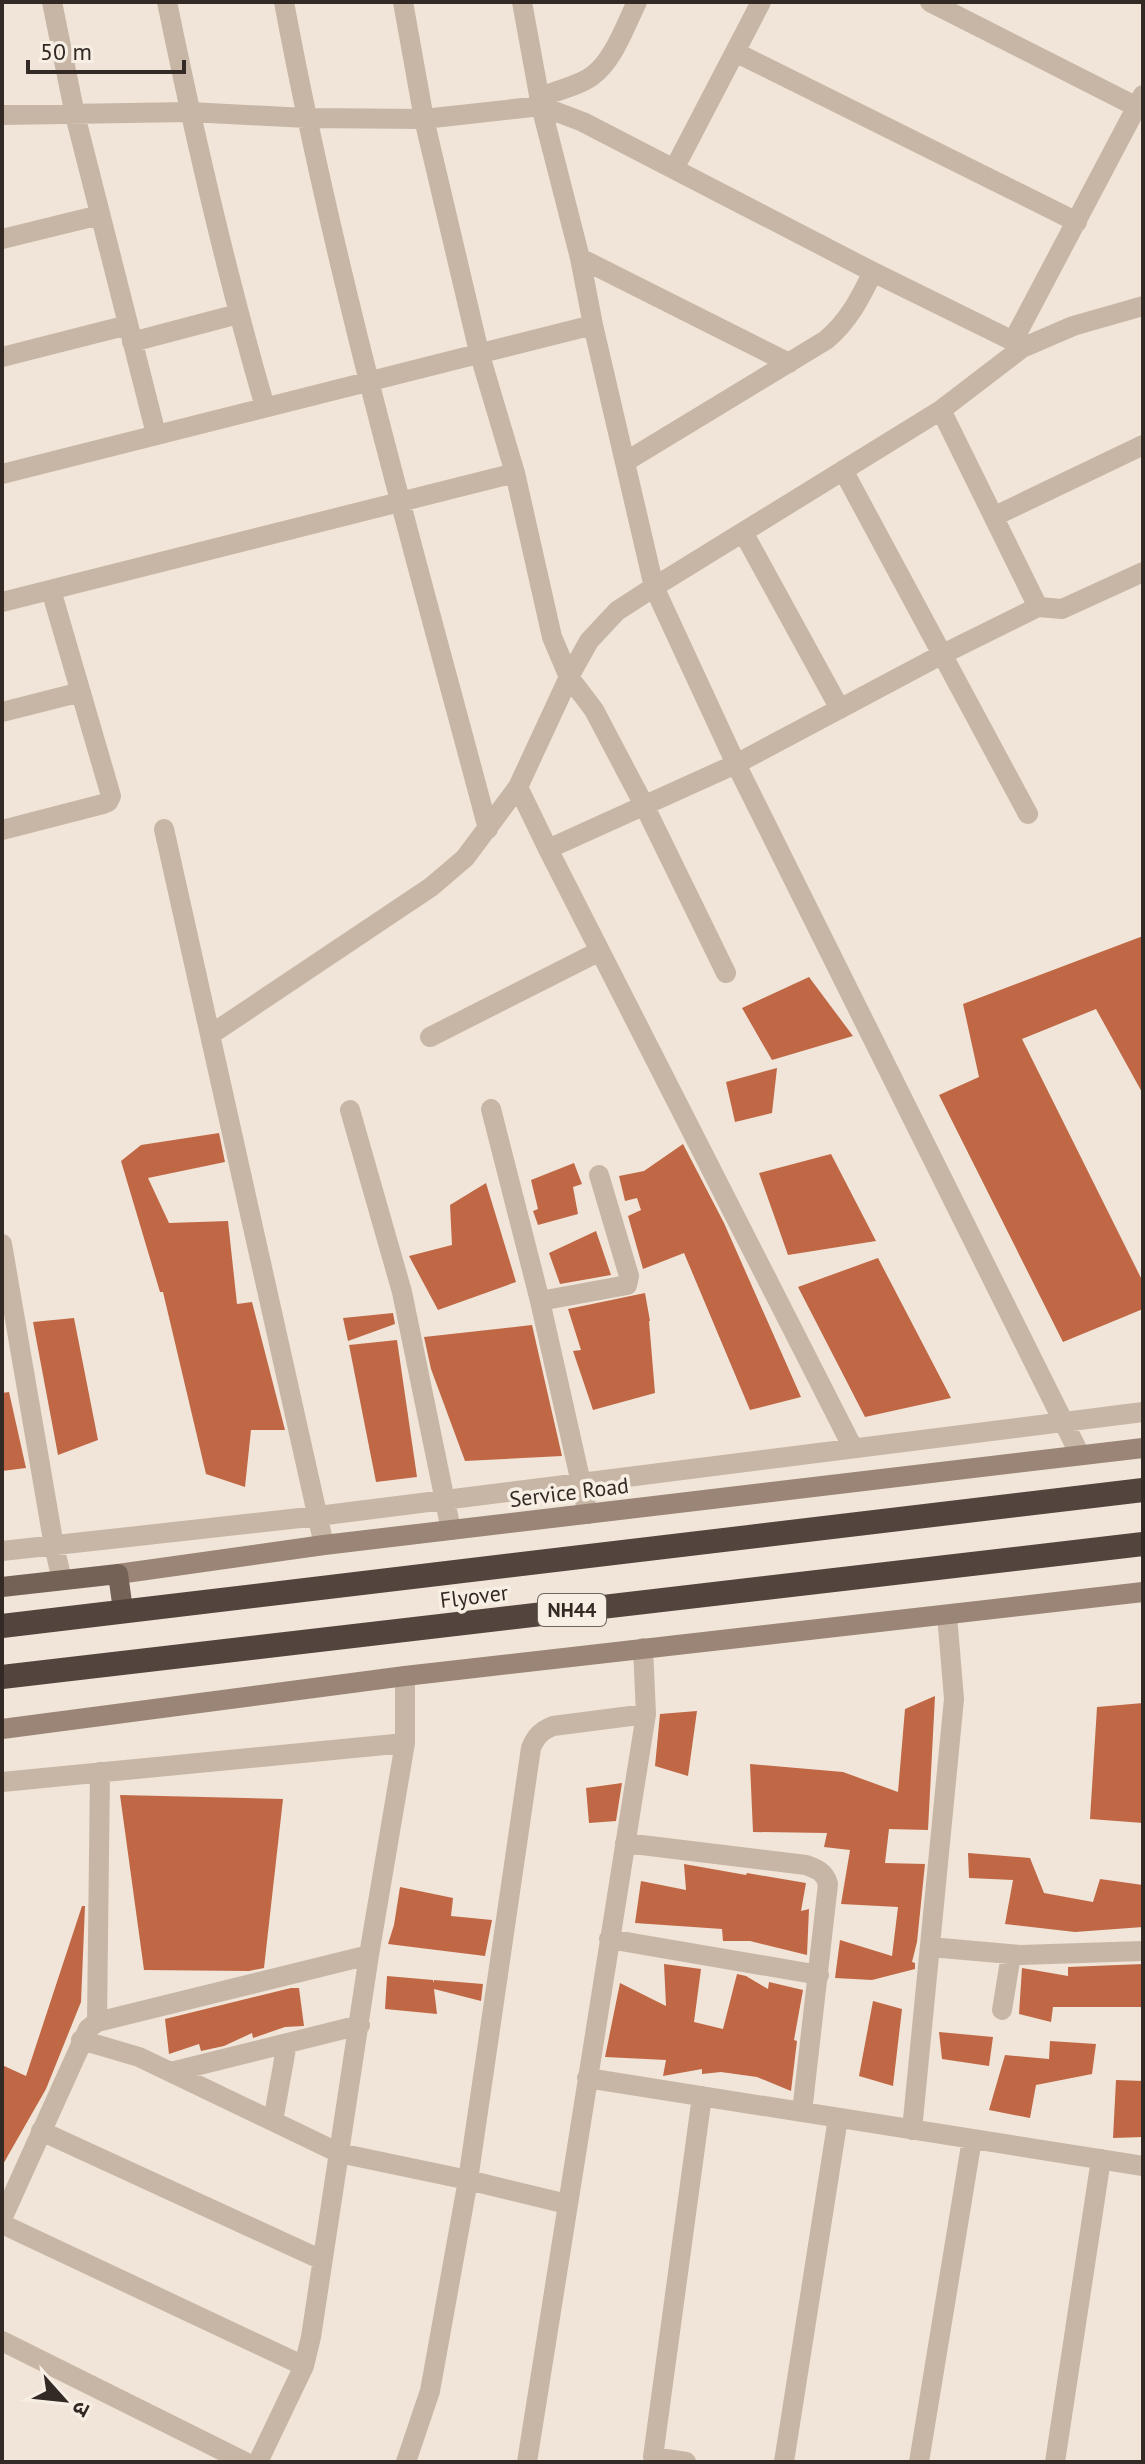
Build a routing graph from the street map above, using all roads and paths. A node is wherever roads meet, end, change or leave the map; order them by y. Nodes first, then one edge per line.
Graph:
1 (52, 2) edge
2 (167, 2) edge
3 (284, 2) edge
4 (403, 2) edge
5 (522, 2) edge
6 (637, 2) edge
7 (761, 2) edge
8 (930, 2) edge
9 (735, 52) junction
10 (540, 101) junction
11 (1140, 101) edge
12 (190, 112) junction
13 (2, 115) edge
14 (75, 115) junction
15 (306, 118) junction
16 (424, 119) junction
17 (674, 169) junction
18 (100, 215) junction
19 (1077, 222) junction
20 (2, 239) edge
21 (580, 258) junction
22 (873, 272) junction
23 (1143, 306) edge
24 (238, 314) junction
25 (593, 325) junction
26 (130, 334) junction
27 (1017, 344) junction
28 (479, 352) junction
29 (2, 357) edge
30 (789, 363) junction
31 (368, 381) junction
32 (265, 407) junction
33 (941, 410) junction
34 (156, 434) junction
35 (1143, 445) edge
36 (625, 462) junction
37 (843, 470) junction
38 (515, 473) junction
39 (2, 474) edge
40 (401, 501) junction
41 (995, 516) junction
42 (743, 532) junction
43 (1143, 572) edge
44 (654, 587) junction
45 (51, 590) junction
46 (2, 602) edge
47 (1038, 607) junction
48 (941, 655) junction
49 (569, 677) junction
50 (81, 692) junction
51 (840, 709) junction
52 (2, 712) edge
53 (736, 764) junction
54 (518, 787) junction
55 (644, 805) junction
56 (1028, 814) dead end
57 (164, 829) dead end
58 (488, 829) junction
59 (2, 830) edge
60 (548, 849) junction
61 (600, 951) junction
62 (726, 973) dead end
63 (210, 1035) junction
64 (430, 1037) dead end
65 (491, 1109) dead end
66 (350, 1110) dead end
67 (599, 1175) dead end
68 (2, 1244) edge
69 (540, 1301) junction
70 (1143, 1412) edge
71 (1064, 1421) junction
72 (853, 1448) junction
73 (1143, 1448) edge
74 (1080, 1455) junction
75 (582, 1481) junction
76 (1143, 1490) edge
77 (446, 1499) junction
78 (588, 1514) junction
79 (318, 1516) junction
80 (451, 1530) junction
81 (1143, 1544) edge
82 (324, 1545) junction
83 (54, 1546) junction
84 (2, 1551) edge
85 (118, 1574) junction
86 (62, 1580) junction
87 (2, 1587) edge
88 (1143, 1592) edge
89 (123, 1610) junction
90 (947, 1615) junction
91 (2, 1626) edge
92 (643, 1648) junction
93 (405, 1676) junction
94 (2, 1677) edge
95 (646, 1714) junction
96 (2, 1729) edge
97 (405, 1743) junction
98 (100, 1772) junction
99 (2, 1782) edge
100 (625, 1843) junction
101 (609, 1939) junction
102 (930, 1947) junction
103 (1143, 1951) edge
104 (369, 1955) junction
105 (1011, 1955) junction
106 (819, 1975) junction
107 (1002, 2010) dead end
108 (97, 2022) junction
109 (360, 2025) junction
110 (81, 2040) junction
111 (287, 2043) junction
112 (171, 2072) junction
113 (587, 2078) junction
114 (702, 2096) junction
115 (802, 2112) junction
116 (838, 2118) junction
117 (273, 2121) junction
118 (912, 2130) junction
119 (41, 2131) junction
120 (972, 2139) junction
121 (339, 2153) junction
122 (1101, 2159) junction
123 (1143, 2166) edge
124 (468, 2180) junction
125 (567, 2204) junction
126 (2, 2222) edge
127 (322, 2260) junction
128 (2, 2341) edge
129 (304, 2366) junction
130 (652, 2460) edge
131 (245, 2462) edge
132 (258, 2462) edge
133 (406, 2462) edge
134 (527, 2462) edge
135 (686, 2462) edge
136 (784, 2462) edge
137 (919, 2462) edge
138 (1055, 2462) edge

1 - 14 street
2 - 12 street
3 - 15 street
4 - 16 street
5 - 10 street
6 - 10 street
7 - 9 street
8 - 11 street
9 - 17 street
9 - 19 street
10 - 16 street
10 - 17 street
10 - 21 street
11 - 19 street
12 - 14 street
12 - 15 street
12 - 24 street
13 - 14 street
14 - 18 street
15 - 16 street
15 - 31 street
16 - 28 street
17 - 22 street
18 - 20 street
18 - 26 street
19 - 27 street
21 - 25 street
21 - 30 street
22 - 27 street
22 - 30 street
23 - 27 street
24 - 26 street
24 - 32 street
25 - 28 street
25 - 36 street
26 - 29 street
26 - 34 street
27 - 33 street
28 - 31 street
28 - 38 street
30 - 36 street
31 - 32 street
31 - 40 street
32 - 34 street
33 - 37 street
33 - 41 street
34 - 39 street
35 - 41 street
36 - 44 street
37 - 42 street
37 - 48 street
38 - 40 street
38 - 49 street
40 - 45 street
40 - 58 street
41 - 47 street
42 - 44 street
42 - 51 street
43 - 47 street
44 - 49 street
44 - 53 street
45 - 46 street
45 - 50 street
47 - 48 street
48 - 51 street
48 - 56 street
49 - 54 street
49 - 55 street
50 - 52 street
50 - 59 street
51 - 53 street
53 - 55 street
53 - 71 street
54 - 58 street
54 - 60 street
55 - 60 street
55 - 62 street
57 - 63 street
58 - 63 street
60 - 61 street
61 - 64 street
61 - 72 street
63 - 79 street
65 - 69 street
66 - 77 street
67 - 69 street
68 - 83 street
69 - 75 street
70 - 71 street
71 - 72 street
71 - 74 street
72 - 75 street
73 - 74 street, Service Road
74 - 78 street, Service Road
75 - 77 street
75 - 78 street
76 - 89 highway, Flyover / NH44
77 - 79 street
77 - 80 street
78 - 80 street, Service Road
79 - 82 street
79 - 83 street
80 - 82 street, Service Road
81 - 94 highway, Flyover / NH44
82 - 85 street, Service Road
83 - 84 street
83 - 86 street
85 - 86 main road, Service Road
85 - 89 main road
86 - 87 main road, Service Road
88 - 90 street
89 - 91 highway, NH44
90 - 92 street
90 - 102 street
92 - 93 street
92 - 95 street
93 - 96 street
93 - 97 street
95 - 100 street
95 - 124 street
97 - 98 street
97 - 104 street
98 - 99 street
98 - 108 street
100 - 101 street
100 - 106 street
101 - 106 street
101 - 113 street
102 - 105 street
102 - 118 street
103 - 105 street
104 - 108 street
104 - 109 street
105 - 107 street
106 - 115 street
108 - 110 street
109 - 111 street
109 - 121 street
110 - 112 street
110 - 119 street
111 - 112 street
111 - 117 street
112 - 117 street
113 - 114 street
113 - 125 street
114 - 115 street
114 - 130 street
115 - 116 street
116 - 118 street
116 - 136 street
117 - 121 street
118 - 120 street
119 - 126 street
119 - 127 street
120 - 122 street
120 - 137 street
121 - 124 street
121 - 127 street
122 - 123 street
122 - 138 street
124 - 125 street
124 - 133 street
125 - 134 street
126 - 129 street
127 - 129 street
128 - 131 street
129 - 132 street
130 - 135 street

